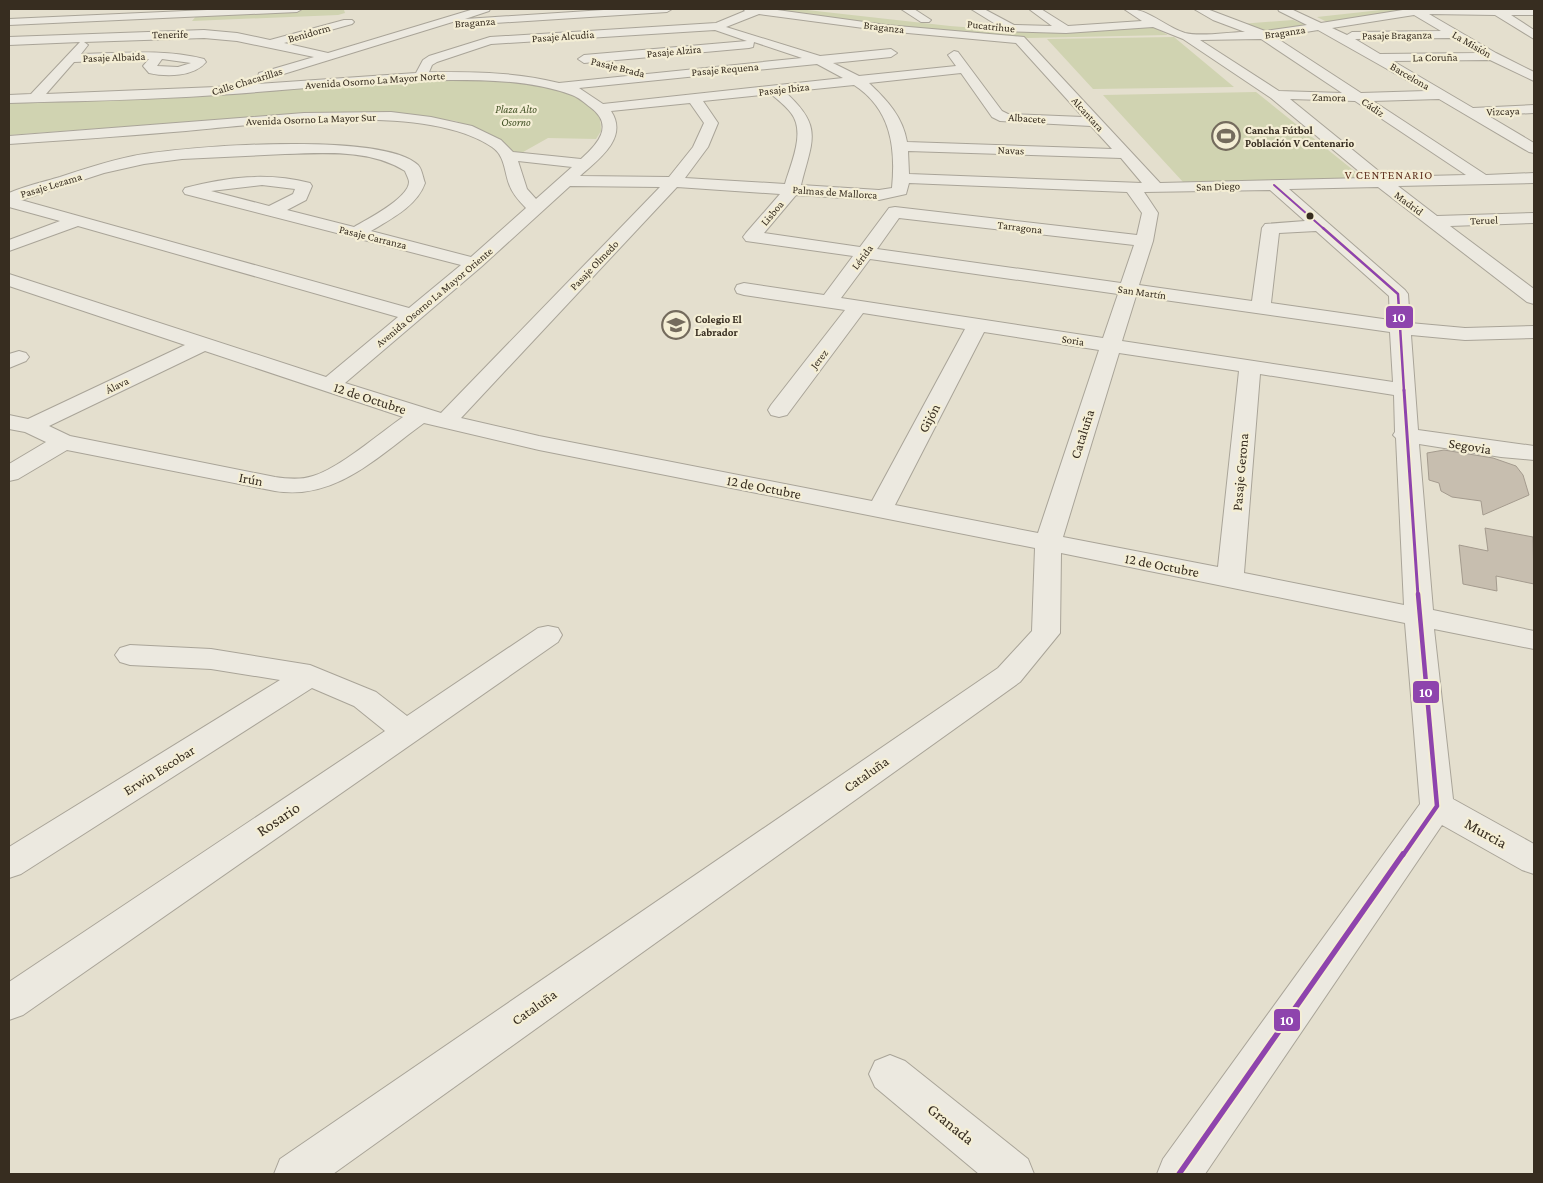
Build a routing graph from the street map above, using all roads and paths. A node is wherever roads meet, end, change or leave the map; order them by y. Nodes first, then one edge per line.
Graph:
1 (19, 9) edge
2 (297, 9) edge
3 (485, 9) edge
4 (668, 9) edge
5 (755, 9) edge
6 (826, 9) edge
7 (976, 9) edge
8 (1034, 9) edge
9 (1130, 9) edge
10 (1199, 9) edge
11 (1283, 9) edge
12 (234, 10) edge
13 (1413, 10) edge
14 (158, 12) edge
15 (1498, 12) junction
16 (1534, 12) edge
17 (90, 13) edge
18 (862, 13) dead end
19 (902, 13) edge
20 (9, 21) edge
21 (348, 22) dead end
22 (1156, 23) junction
23 (433, 24) junction
24 (718, 26) junction
25 (1322, 26) junction
26 (1066, 30) junction
27 (939, 34) junction
28 (1016, 34) junction
29 (1453, 34) junction
30 (1264, 35) junction
31 (1534, 35) edge
32 (1340, 36) junction
33 (90, 37) junction
34 (1187, 37) junction
35 (9, 41) edge
36 (765, 43) junction
37 (269, 44) junction
38 (891, 53) dead end
39 (159, 55) dead end
40 (329, 56) junction
41 (1492, 56) junction
42 (70, 58) junction
43 (1378, 58) junction
44 (584, 59) joint
45 (818, 60) junction
46 (964, 69) junction
47 (421, 76) junction
48 (652, 76) junction
49 (1534, 77) edge
50 (857, 81) junction
51 (560, 86) junction
52 (218, 90) junction
53 (775, 90) junction
54 (1276, 95) junction
55 (1443, 95) junction
56 (1359, 97) junction
57 (35, 98) junction
58 (693, 98) junction
59 (9, 99) edge
60 (163, 107) dead end
61 (603, 108) junction
62 (1534, 109) edge
63 (1472, 112) junction
64 (320, 117) junction
65 (127, 119) dead end
66 (1096, 122) junction
67 (72, 136) junction
68 (1528, 141) edge
69 (13, 146) edge
70 (899, 146) junction
71 (300, 148) junction
72 (1534, 149) edge
73 (1123, 154) junction
74 (510, 156) junction
75 (584, 164) junction
76 (901, 178) junction
77 (1534, 178) edge
78 (1482, 179) junction
79 (566, 181) junction
80 (673, 182) junction
81 (1382, 182) junction
82 (1274, 185) junction
83 (1133, 188) junction
84 (1156, 188) junction
85 (792, 189) junction
86 (537, 208) junction
87 (270, 212) junction
88 (896, 212) joint
89 (1534, 218) edge
90 (79, 220) junction
91 (1433, 221) junction
92 (1321, 226) junction
93 (357, 234) junction
94 (752, 237) joint
95 (1144, 241) junction
96 (9, 246) edge
97 (865, 253) junction
98 (475, 263) junction
99 (9, 280) edge
100 (33, 288) junction
101 (744, 289) dead end
102 (1128, 290) junction
103 (9, 298) edge
104 (1534, 298) edge
105 (828, 303) junction
106 (858, 308) junction
107 (1261, 308) junction
108 (412, 315) junction
109 (977, 326) junction
110 (1401, 328) junction
111 (1534, 332) edge
112 (203, 344) junction
113 (1110, 346) junction
114 (1250, 367) junction
115 (330, 385) junction
116 (1403, 390) junction
117 (779, 410) dead end
118 (420, 415) junction
119 (446, 421) junction
120 (9, 422) edge
121 (31, 426) junction
122 (1406, 435) junction
123 (63, 442) junction
124 (1534, 453) edge
125 (9, 474) edge
126 (880, 510) junction
127 (1048, 543) junction
128 (1230, 578) junction
129 (1419, 617) junction
130 (548, 635) dead end
131 (1534, 640) edge
132 (130, 655) dead end
133 (310, 675) junction
134 (406, 732) junction
135 (1437, 806) junction
136 (1534, 860) edge
137 (9, 864) edge
138 (9, 1003) edge
139 (890, 1074) dead end
140 (296, 1174) edge
141 (1012, 1174) edge
142 (1179, 1174) edge

1 - 20 street
2 - 12 street
3 - 23 street, Calle Chacarillas
4 - 23 street, Braganza
5 - 24 street
5 - 27 street, Braganza
6 - 18 street
7 - 28 street
8 - 26 street
9 - 22 street
10 - 30 street, Cádiz
11 - 25 street, Barcelona
12 - 14 street
13 - 15 street, Braganza
13 - 25 street, Braganza
13 - 29 street, La Misión
14 - 17 street
15 - 16 street, Braganza
15 - 31 street
17 - 20 street
19 - 28 street, Pucatrihue
21 - 37 street, Benidorm
22 - 26 street, Pucatrihue
22 - 34 street, Braganza
23 - 40 street, Calle Chacarillas
24 - 36 street
24 - 47 street, Pasaje Alcudia
25 - 30 street, Braganza
25 - 32 street, Barcelona
26 - 28 street, Pucatrihue
27 - 28 street, Braganza
27 - 46 street, Albacete
28 - 66 street, Alcantara
29 - 32 street, Pasaje Braganza
29 - 41 street, La Misión
30 - 34 street, Braganza
30 - 56 street, Cádiz
32 - 43 street, Barcelona
33 - 35 street, Tenerife
33 - 37 street, Tenerife
33 - 42 street
34 - 54 street, Madrid
36 - 44 street, Pasaje Alzira
36 - 45 street
37 - 40 street, Tenerife
38 - 45 street, Pasaje Requena
39 - 42 street, Pasaje Albaida
40 - 52 street, Calle Chacarillas
41 - 43 street, La Coruña
41 - 49 street, La Misión
42 - 57 street
43 - 55 street, Barcelona
44 - 48 street, Pasaje Brada
45 - 48 street, Pasaje Requena
45 - 50 street
46 - 50 street, Pasaje Ibiza
46 - 66 street, Albacete
47 - 51 street, Avenida Osorno La Mayor Norte
47 - 52 street, Avenida Osorno La Mayor Norte
48 - 51 street, Pasaje Requena
50 - 53 street, Pasaje Ibiza
50 - 70 street
51 - 61 street, Avenida Osorno La Mayor Norte
52 - 57 street, Avenida Osorno La Mayor Norte
52 - 60 street, Calle Chacarillas
53 - 58 street, Pasaje Ibiza
53 - 85 street
54 - 56 street, Zamora
54 - 81 street, Madrid
55 - 56 street, Zamora
55 - 63 street, Barcelona
56 - 78 street, Cádiz
57 - 59 street, Avenida Osorno La Mayor Norte
58 - 61 street, Pasaje Ibiza
58 - 80 street, Pasaje Olmedo
61 - 75 street
62 - 63 street, Vizcaya
63 - 68 street, Barcelona
64 - 67 street, Avenida Osorno La Mayor Sur
64 - 71 street
64 - 74 street, Avenida Osorno La Mayor Sur
65 - 67 street
66 - 73 street, Alcantara
67 - 69 street
68 - 72 street, Barcelona
70 - 73 street, Navas
70 - 76 street
71 - 90 street, Pasaje Lezama
71 - 93 street, Pasaje Lezama
73 - 84 street, Alcantara
74 - 75 street
74 - 86 street
75 - 79 street
76 - 83 street, San Diego
76 - 85 street, Palmas de Mallorca
77 - 78 street, San Diego
78 - 81 street, San Diego
79 - 80 street, Palmas de Mallorca
79 - 86 street
80 - 85 street, Palmas de Mallorca
80 - 119 street, Pasaje Olmedo
81 - 82 street, San Diego
81 - 91 street, Madrid
82 - 84 street, San Diego
82 - 92 street
83 - 84 street, San Diego
83 - 95 street, Cataluña
85 - 94 street, Lisboa
86 - 98 street, Avenida Osorno La Mayor Oriente
87 - 87 street, Pasaje Carranza
87 - 93 street, Pasaje Carranza
88 - 95 street, Tarragona
88 - 97 street, Lérida
89 - 91 street, Teruel
90 - 96 street
90 - 108 street, Pasaje Lezama
91 - 104 street, Madrid
92 - 107 street
92 - 110 street
93 - 98 street, Pasaje Carranza
94 - 97 street, San Martín
95 - 102 street, Cataluña
97 - 102 street, San Martín
97 - 105 street, Lérida
98 - 108 street, Avenida Osorno La Mayor Oriente
99 - 100 street, 12 de Octubre
100 - 103 street
100 - 112 street, 12 de Octubre
101 - 105 street, Soria
102 - 107 street, San Martín
102 - 113 street, Cataluña
105 - 106 street, Soria
106 - 109 street, Soria
106 - 117 street, Jerez
107 - 110 street, San Martín
108 - 115 street, Avenida Osorno La Mayor Oriente
109 - 113 street, Soria
109 - 126 street, Gijón
110 - 111 street, San Martín
110 - 116 street
112 - 115 street, 12 de Octubre
112 - 121 street, Álava
113 - 114 street, Soria
113 - 127 street, Cataluña
114 - 116 street, Soria
114 - 128 street, Pasaje Gerona
115 - 118 street, 12 de Octubre
116 - 122 street
118 - 119 street, 12 de Octubre
118 - 123 street, Irún
119 - 126 street, 12 de Octubre
120 - 121 street, Irún
121 - 123 street, Irún
122 - 124 street, Segovia
122 - 129 street
123 - 125 street
126 - 127 street, 12 de Octubre
127 - 128 street, 12 de Octubre
127 - 140 street, Cataluña
128 - 129 street, 12 de Octubre
129 - 131 street, 12 de Octubre
129 - 135 street
130 - 134 street, Rosario
132 - 133 street
133 - 134 street
133 - 137 street, Erwin Escobar
134 - 138 street, Rosario
135 - 136 street, Murcia
135 - 142 street
139 - 141 street, Granada

